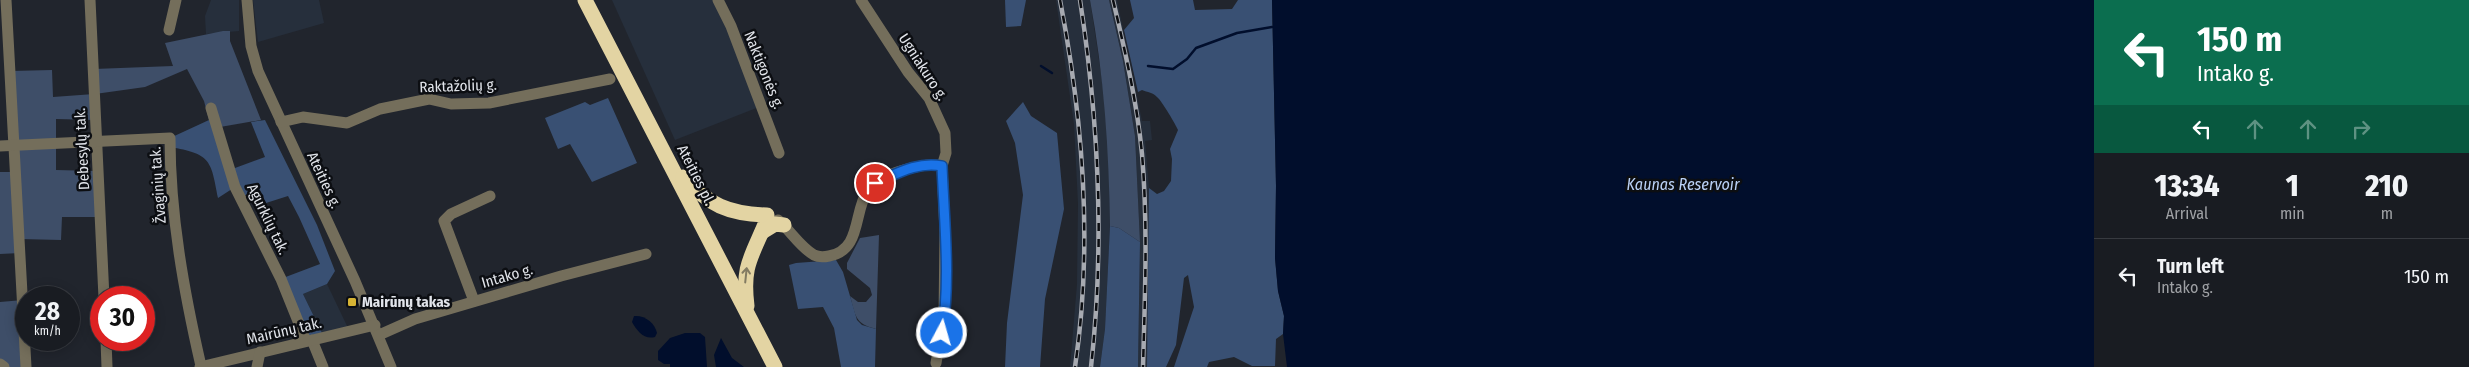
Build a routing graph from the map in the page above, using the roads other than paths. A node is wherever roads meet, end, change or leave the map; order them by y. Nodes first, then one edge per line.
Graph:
1 (6, 0) edge
2 (90, 0) edge
3 (176, 0) edge
4 (247, 0) edge
5 (585, 0) edge
6 (718, 0) edge
7 (862, 0) edge
8 (169, 30) dead end
9 (610, 79) dead end
10 (211, 108) dead end
11 (281, 122) junction
12 (97, 143) junction
13 (0, 146) edge
14 (15, 146) junction
15 (779, 153) dead end
16 (670, 162) junction
17 (942, 166) junction
18 (490, 196) dead end
19 (767, 215) junction
20 (784, 225) junction
21 (762, 232) junction
22 (646, 254) dead end
23 (103, 286) edge
24 (474, 301) junction
25 (749, 317) junction
26 (377, 330) junction
27 (309, 340) junction
28 (106, 351) edge
29 (260, 352) junction
30 (936, 363) dead end
31 (0, 364) edge
32 (4, 367) edge
33 (26, 367) edge
34 (107, 367) edge
35 (200, 367) edge
36 (257, 367) edge
37 (323, 367) edge
38 (391, 367) edge
39 (774, 367) edge

1 - 14 street
2 - 12 street, Debesylų tak.
3 - 8 street
4 - 11 street, Ateities g.
5 - 16 highway, Ateities pl.
6 - 15 street, Naktigonės g.
7 - 17 street, Ugniakuro g.
9 - 11 street, Raktažolių g.
10 - 27 street, Agurklių tak.
11 - 26 street, Ateities g.
12 - 14 street, Žvaginių tak.
12 - 23 street, Debesylų tak.
12 - 35 street, Žvaginių tak.
13 - 14 street, Žvaginių tak.
14 - 33 street
16 - 19 highway
16 - 25 highway, Ateities pl.
17 - 20 street
17 - 30 street, Ugniakuro g.
18 - 24 street
19 - 20 street
19 - 21 highway
20 - 21 highway
25 -> 21 highway
22 - 24 street, Intako g.
24 - 26 street, Intako g.
25 - 39 highway, Ateities pl.
26 - 27 street, Mairūnų tak.
26 - 38 street, Ateities g.
27 - 29 street, Mairūnų tak.
27 - 37 street, Agurklių tak.
28 - 34 street
29 - 35 street, Mairūnų tak.
29 - 36 street
31 - 32 street

